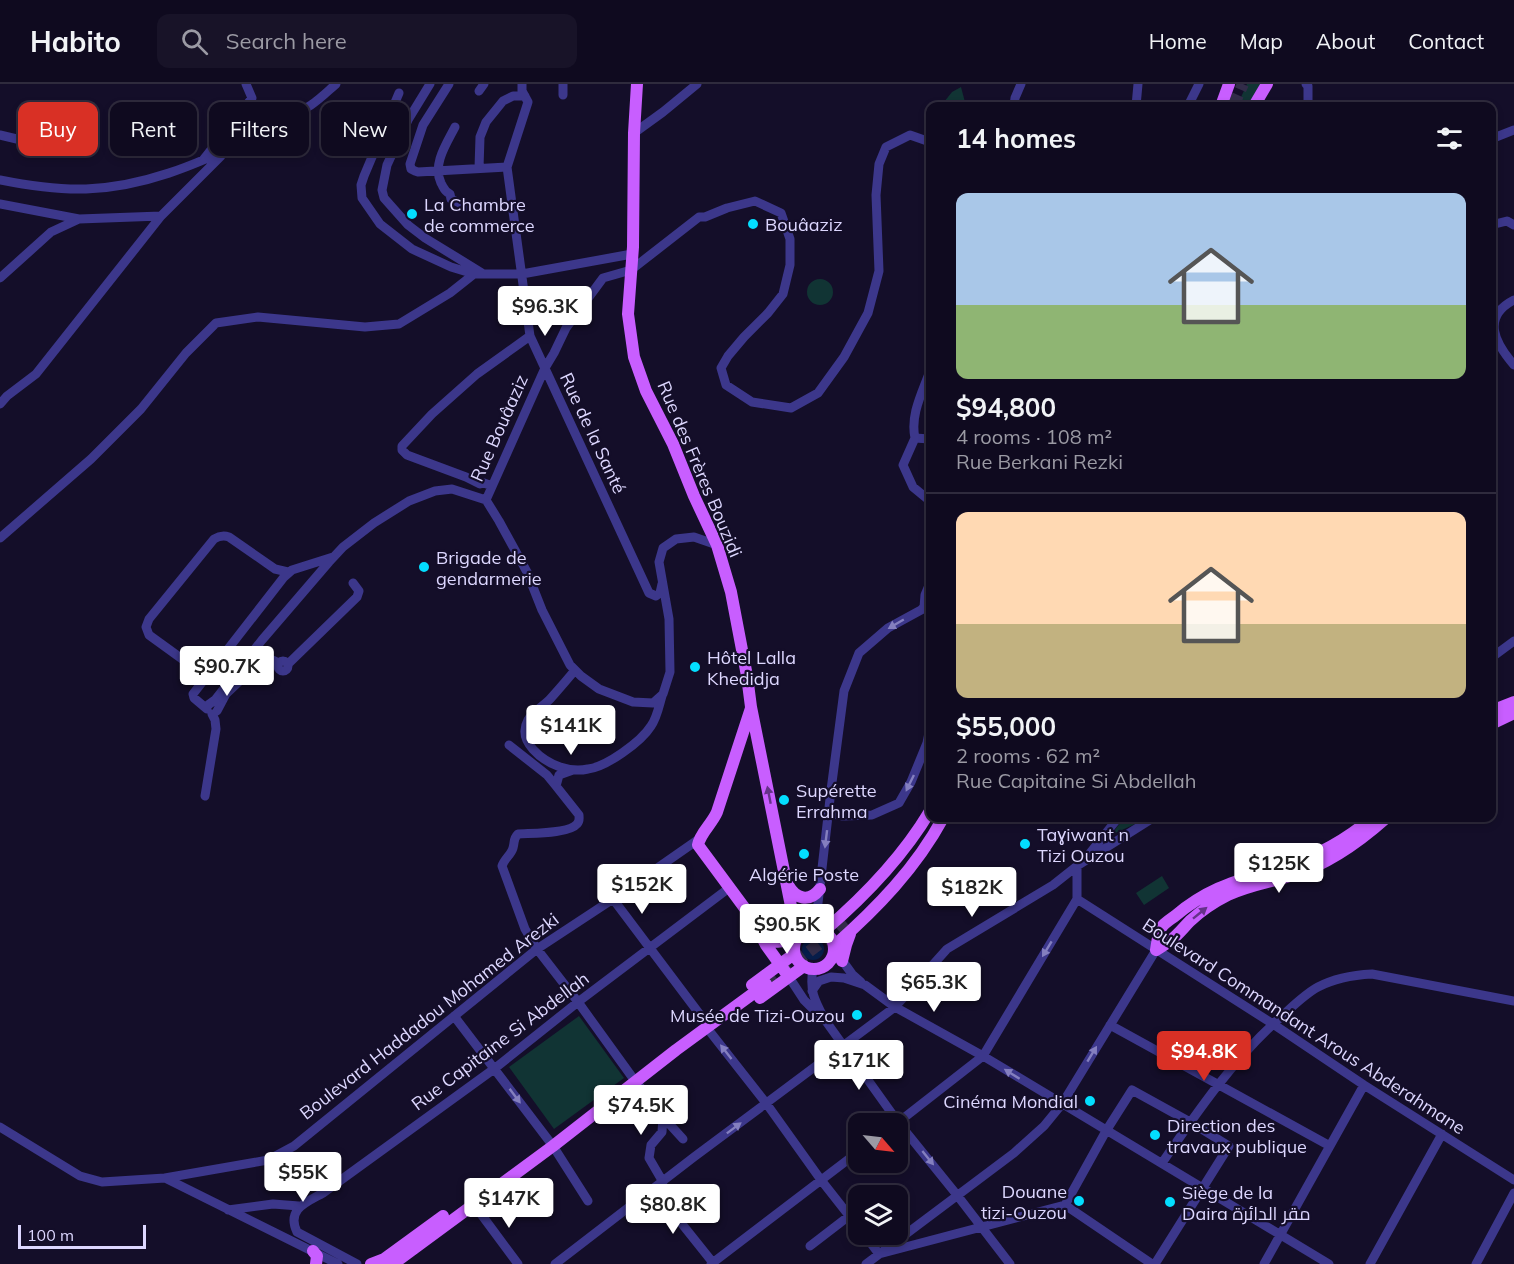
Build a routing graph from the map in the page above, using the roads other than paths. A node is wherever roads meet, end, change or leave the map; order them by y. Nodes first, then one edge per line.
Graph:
1 (246, 84) edge
2 (336, 84) edge
3 (430, 84) edge
4 (449, 84) edge
5 (522, 84) edge
6 (562, 84) edge
7 (637, 84) edge
8 (697, 84) edge
9 (1021, 84) edge
10 (1138, 84) edge
11 (1199, 84) edge
12 (1229, 84) edge
13 (1268, 84) edge
14 (1308, 85) edge
15 (399, 93) dead end
16 (562, 95) dead end
17 (525, 96) junction
18 (1014, 102) edge
19 (1137, 102) edge
20 (1190, 102) edge
21 (1222, 102) edge
22 (1257, 102) edge
23 (1308, 102) edge
24 (309, 106) edge
25 (455, 127) dead end
26 (1514, 130) edge
27 (634, 133) junction
28 (0, 135) edge
29 (1496, 137) edge
30 (18, 139) edge
31 (926, 141) edge
32 (213, 156) edge
33 (221, 156) edge
34 (202, 161) junction
35 (507, 167) junction
36 (479, 168) junction
37 (438, 170) junction
38 (0, 180) edge
39 (0, 204) edge
40 (468, 207) dead end
41 (161, 216) junction
42 (79, 219) junction
43 (1496, 224) edge
44 (1514, 225) edge
45 (633, 254) junction
46 (631, 270) junction
47 (478, 274) junction
48 (522, 274) junction
49 (0, 278) edge
50 (1514, 300) edge
51 (1496, 316) edge
52 (530, 336) junction
53 (1496, 338) edge
54 (1514, 365) edge
55 (544, 368) junction
56 (926, 382) edge
57 (0, 404) edge
58 (915, 438) junction
59 (926, 439) edge
60 (492, 486) junction
61 (926, 498) edge
62 (486, 500) junction
63 (0, 538) edge
64 (717, 545) junction
65 (334, 556) junction
66 (288, 573) junction
67 (353, 584) dead end
68 (662, 584) junction
69 (926, 593) edge
70 (926, 612) edge
71 (1514, 641) edge
72 (1496, 654) edge
73 (575, 670) junction
74 (207, 677) junction
75 (663, 694) junction
76 (1514, 702) edge
77 (751, 707) junction
78 (1496, 709) edge
79 (211, 710) junction
80 (1514, 713) edge
81 (1496, 722) edge
82 (926, 744) edge
83 (509, 745) dead end
84 (573, 770) junction
85 (556, 786) junction
86 (205, 796) dead end
87 (829, 813) junction
88 (926, 817) edge
89 (931, 822) edge
90 (941, 822) edge
91 (1115, 822) edge
92 (1147, 822) edge
93 (1367, 822) edge
94 (1381, 822) edge
95 (699, 839) junction
96 (1077, 866) junction
97 (787, 883) junction
98 (729, 888) junction
99 (820, 889) junction
100 (613, 899) junction
101 (1077, 899) junction
102 (795, 920) junction
103 (849, 926) junction
104 (819, 930) junction
105 (802, 933) junction
106 (763, 939) junction
107 (834, 947) junction
108 (649, 948) junction
109 (537, 949) junction
110 (1156, 950) junction
111 (794, 952) junction
112 (842, 961) junction
113 (780, 965) junction
114 (809, 968) junction
115 (789, 977) junction
116 (766, 984) tunnel mouth
117 (865, 986) junction
118 (812, 992) junction
119 (1514, 1001) edge
120 (578, 1002) junction
121 (895, 1007) junction
122 (454, 1016) junction
123 (704, 1020) junction
124 (825, 1020) junction
125 (1273, 1024) junction
126 (1110, 1025) junction
127 (711, 1033) junction
128 (843, 1045) junction
129 (676, 1050) junction
130 (983, 1056) junction
131 (494, 1069) junction
132 (635, 1081) junction
133 (1219, 1085) junction
134 (1364, 1085) junction
135 (766, 1103) junction
136 (1062, 1104) junction
137 (890, 1113) edge
138 (908, 1114) edge
139 (663, 1117) junction
140 (1190, 1122) junction
141 (0, 1127) edge
142 (1106, 1131) junction
143 (1442, 1134) junction
144 (908, 1136) edge
145 (683, 1139) dead end
146 (553, 1146) junction
147 (1330, 1146) junction
148 (848, 1160) edge
149 (1162, 1163) junction
150 (165, 1178) junction
151 (506, 1180) junction
152 (821, 1180) junction
153 (1514, 1180) edge
154 (663, 1182) junction
155 (1202, 1187) junction
156 (654, 1189) junction
157 (1514, 1193) edge
158 (957, 1195) junction
159 (588, 1201) dead end
160 (283, 1204) junction
161 (1065, 1205) junction
162 (299, 1206) junction
163 (228, 1210) junction
164 (478, 1210) junction
165 (848, 1215) edge
166 (848, 1217) edge
167 (294, 1219) junction
168 (982, 1227) junction
169 (1281, 1234) junction
170 (872, 1245) edge
171 (810, 1246) dead end
172 (313, 1251) junction
173 (879, 1254) junction
174 (316, 1264) edge
175 (338, 1264) edge
176 (357, 1264) edge
177 (370, 1264) edge
178 (393, 1264) edge
179 (405, 1264) edge
180 (518, 1264) edge
181 (555, 1264) edge
182 (712, 1264) edge
183 (866, 1264) edge
184 (1010, 1264) edge
185 (1154, 1264) edge
186 (1264, 1264) edge
187 (1329, 1264) edge
188 (1370, 1264) edge
189 (1476, 1264) edge

1 - 34 street
2 - 24 street
3 - 47 street
4 - 37 street
5 - 17 street, Rue de la Santé
6 - 16 street
7 - 27 main road, Rue des Frères Bouzidi
8 - 27 street
9 - 18 street
10 - 19 street
11 - 20 street
12 - 21 main road
13 - 22 main road
14 - 23 street
15 - 47 street
17 - 35 street, Rue de la Santé
17 - 36 street
25 - 37 street
26 - 29 street
27 - 45 main road, Rue des Frères Bouzidi
28 - 30 street
31 - 46 street
32 - 34 street
33 - 41 street
34 - 38 street
35 - 36 street
35 - 48 street, Rue de la Santé
36 - 37 street
37 - 40 street
39 - 42 street
41 - 42 street
41 - 57 street
42 - 49 street
43 - 44 street
45 - 46 main road, Rue des Frères Bouzidi
45 - 48 street
46 - 55 street, Rue Bouâaziz
46 - 64 main road, Rue des Frères Bouzidi
47 - 48 street
47 - 63 street
48 - 52 street, Rue de la Santé
50 - 51 street
52 - 55 street, Rue de la Santé
52 - 60 street
53 - 54 street
55 - 60 street, Rue Bouâaziz
55 - 68 street, Rue de la Santé
56 - 58 street
58 - 59 street
58 - 61 street
60 - 62 street, Rue Bouâaziz
62 - 65 street
62 - 73 street, Rue Bouâaziz
64 - 68 street
64 - 77 main road, Rue des Frères Bouzidi
65 - 66 street
65 - 79 street
66 - 74 street
66 - 74 street
67 - 79 street
68 - 75 street
69 - 70 street
70 -> 87 street
71 - 72 street
73 - 75 street, Rue Bouâaziz
73 - 84 street
74 - 79 street
75 - 84 street
76 - 78 main road
77 - 95 main road, Boulevard Haddadou Mohamed Arezki
97 -> 77 main road, Rue des Frères Bouzidi
79 - 86 street
80 - 81 main road
82 -> 87 street
83 - 85 street
84 - 85 street
85 - 109 street
87 -> 99 street
88 - 104 main road
89 - 103 main road
90 - 103 main road
91 - 96 street
92 - 96 street
93 - 110 main road
110 -> 94 main road
95 - 98 main road
95 - 100 street, Boulevard Haddadou Mohamed Arezki
96 - 101 street
96 - 121 street
97 - 99 main road
97 - 102 main road, Rue des Frères Bouzidi
98 - 106 main road
98 - 108 street, Rue Capitaine Si Abdellah
99 - 104 street
100 - 108 street
100 - 109 street, Boulevard Haddadou Mohamed Arezki
101 - 110 street, Boulevard Commandant Arous Abderahmane
101 -> 130 street
102 - 105 main road, Rue des Frères Bouzidi
102 - 106 main road
103 - 107 main road
103 - 112 main road
104 - 105 main road
104 - 107 main road
105 - 111 main road
106 - 111 main road
106 - 113 main road
107 - 112 street
107 - 114 main road
108 - 120 street, Rue Capitaine Si Abdellah
108 - 123 street
109 - 120 street
109 - 122 street, Boulevard Haddadou Mohamed Arezki
110 - 125 street, Boulevard Commandant Arous Abderahmane
110 - 126 street
111 - 113 main road
111 - 114 main road
112 - 117 street
113 - 115 main road
113 - 123 main road
114 - 115 main road
114 - 118 street
115 - 124 street
115 - 127 main road
116 - 129 main road
117 - 118 street
117 - 121 street
118 - 124 street
119 - 125 street
120 - 131 street, Rue Capitaine Si Abdellah
120 - 132 street
121 - 128 street
121 - 130 street
122 - 131 street
122 - 150 street, Boulevard Haddadou Mohamed Arezki
123 - 129 main road
124 - 128 street
125 - 133 street
125 - 134 street, Boulevard Commandant Arous Abderahmane
126 - 133 street
136 -> 126 street
127 - 129 main road
135 -> 127 street
128 - 135 street
128 - 137 street
129 - 132 main road
136 -> 130 street
130 - 138 street
131 -> 146 street
131 - 162 street, Rue Capitaine Si Abdellah
132 - 139 street
132 - 146 main road
133 - 140 street
133 - 147 street
134 - 143 street, Boulevard Commandant Arous Abderahmane
134 - 147 street
135 - 152 street
154 -> 135 street
136 - 142 street
136 - 158 street
139 - 145 street
139 - 154 street
140 - 142 street
140 - 149 street
140 - 155 street
141 - 150 street, Boulevard Haddadou Mohamed Arezki
142 - 149 street
142 - 161 street
143 - 153 street, Boulevard Commandant Arous Abderahmane
143 - 188 street
144 -> 158 street
146 - 151 main road
146 - 159 street
147 - 169 street
148 - 152 street
149 - 155 street
150 - 163 street
151 - 164 main road
151 - 177 main road
151 - 178 main road
152 - 165 street
152 - 182 street
154 - 156 street
155 - 169 street
155 - 185 street
156 - 181 street
156 - 182 street
157 - 189 street
158 - 168 street
158 - 173 street
160 - 162 street
160 - 163 street
160 - 167 street
161 - 168 street
161 - 185 street
162 - 167 street
163 - 172 street
164 - 179 main road
164 - 180 street
166 - 171 street
167 - 176 street
168 - 173 street
168 - 184 street
169 - 186 street
169 - 187 street
170 - 173 street
172 - 174 main road
172 - 175 street
173 - 183 street

